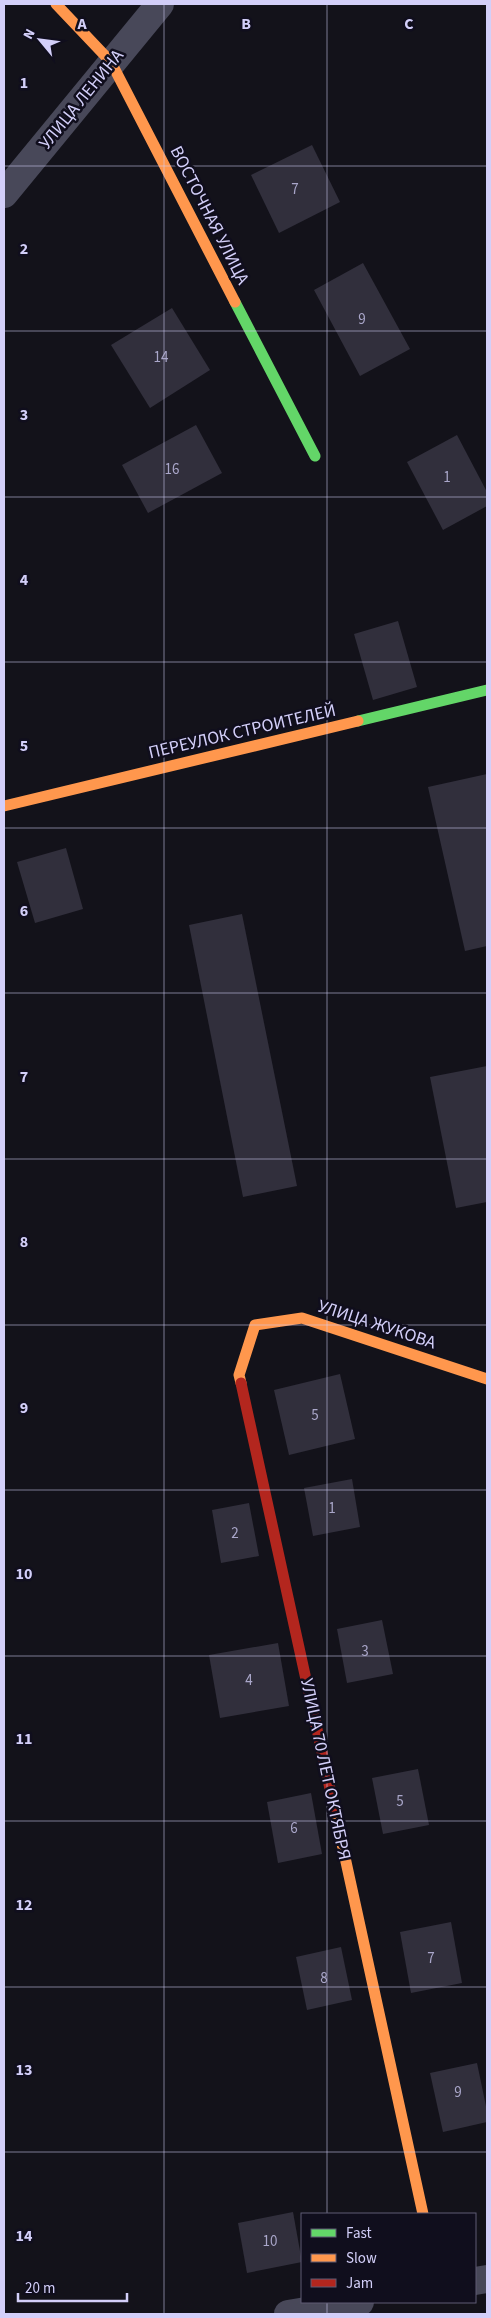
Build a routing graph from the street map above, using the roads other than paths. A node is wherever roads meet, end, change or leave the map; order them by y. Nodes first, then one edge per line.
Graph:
1 (56, 4) edge
2 (160, 4) edge
3 (111, 62) junction
4 (4, 194) edge
5 (315, 456) dead end
6 (487, 690) edge
7 (4, 806) edge
8 (255, 1325) joint
9 (487, 1379) edge
10 (423, 2213) edge
11 (346, 2307) edge
12 (288, 2314) edge

1 - 3 street, ВОСТОЧНАЯ УЛИЦА
2 - 3 street, УЛИЦА ЛЕНИНА
3 - 4 street, УЛИЦА ЛЕНИНА
3 - 5 street, ВОСТОЧНАЯ УЛИЦА
6 - 7 street, ПЕРЕУЛОК СТРОИТЕЛЕЙ
8 - 9 street, УЛИЦА ЖУКОВА
8 - 10 street, УЛИЦА 70 ЛЕТ ОКТЯБРЯ
11 - 12 street

